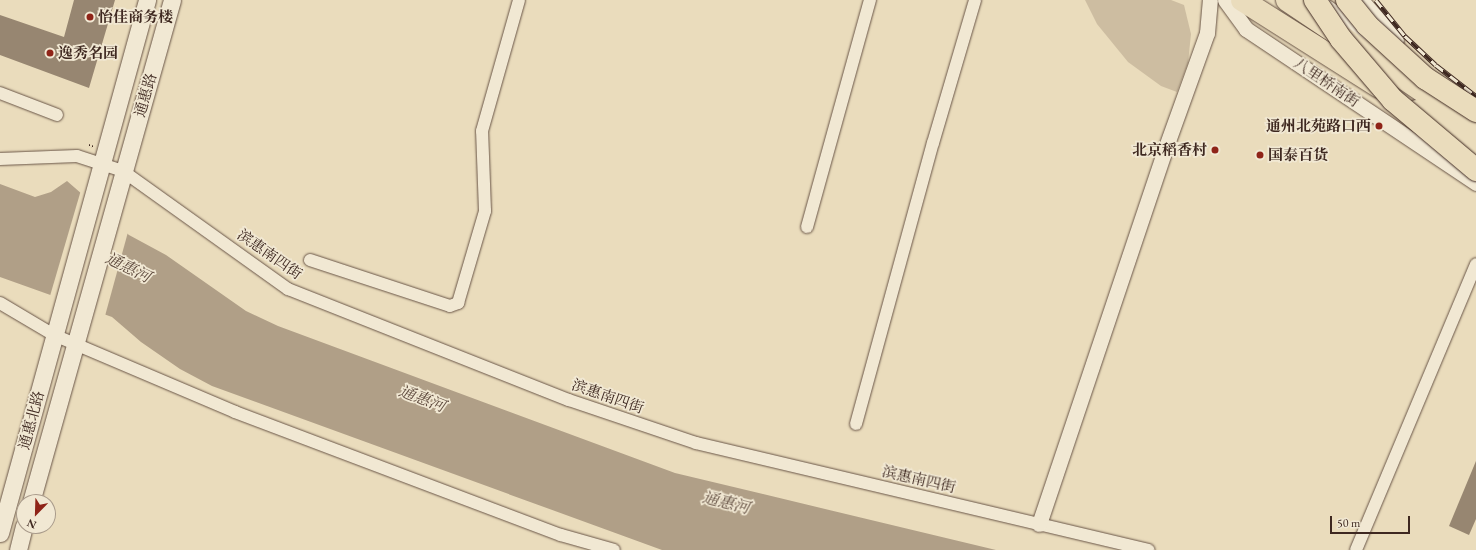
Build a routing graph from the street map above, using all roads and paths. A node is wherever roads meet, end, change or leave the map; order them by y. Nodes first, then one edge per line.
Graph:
1 (147, 0) edge
2 (172, 0) edge
3 (519, 0) edge
4 (870, 0) edge
5 (975, 0) edge
6 (1210, 0) edge
7 (1225, 0) edge
8 (1242, 0) edge
9 (1287, 0) edge
10 (1315, 0) edge
11 (1347, 0) edge
12 (1361, 0) edge
13 (0, 93) edge
14 (1474, 107) edge
15 (57, 115) dead end
16 (1476, 127) edge
17 (1476, 149) edge
18 (0, 160) edge
19 (101, 164) junction
20 (1476, 170) edge
21 (123, 171) junction
22 (1476, 183) edge
23 (807, 227) dead end
24 (310, 260) dead end
25 (1476, 264) edge
26 (0, 303) edge
27 (62, 307) joint
28 (83, 316) joint
29 (54, 336) junction
30 (76, 344) junction
31 (856, 424) dead end
32 (33, 494) edge
33 (1039, 524) junction
34 (0, 533) edge
35 (22, 534) edge
36 (18, 550) edge
37 (614, 550) edge
38 (1149, 550) edge
39 (1356, 550) edge

1 - 19 main road, 通惠路
2 - 21 main road, 通惠路
3 - 24 street
4 - 23 street
5 - 31 street
6 - 33 street
7 - 22 street, 八里桥南街
8 - 17 highway
9 - 16 highway
10 - 14 street
10 - 20 highway, bridge
11 - 14 highway, bridge
12 - 14 street
13 - 15 street
18 - 19 street, 滨惠南四街
19 - 21 street, 滨惠南四街
19 - 27 main road, 通惠路
21 - 28 main road, 通惠路
21 - 33 street, 滨惠南四街
25 - 39 street
26 - 29 street
27 - 29 main road, 通惠北路
28 - 30 main road, 通惠北路
29 - 30 street
29 - 34 main road, 通惠北路
30 - 32 main road, 通惠北路
30 - 37 street
33 - 38 street, 滨惠南四街
35 - 36 main road

